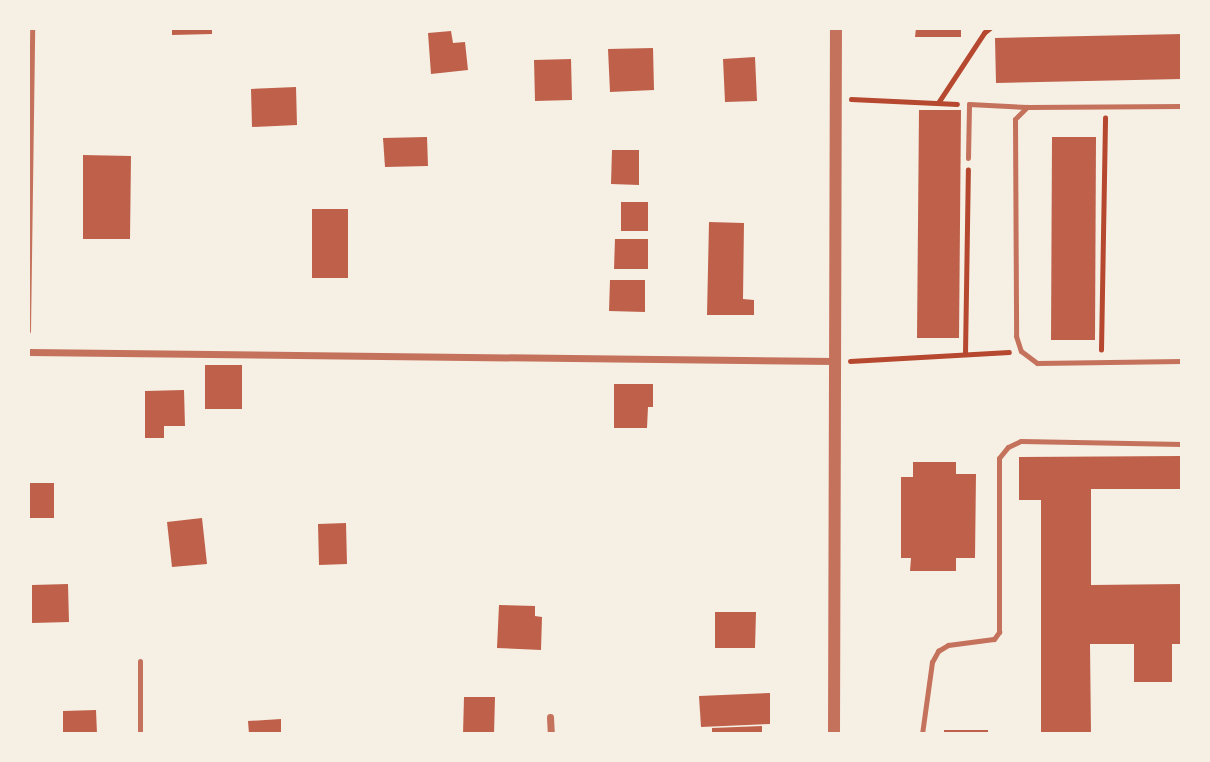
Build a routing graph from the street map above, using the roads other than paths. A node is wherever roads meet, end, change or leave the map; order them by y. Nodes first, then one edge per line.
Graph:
1 (32, 28) edge
2 (836, 28) edge
3 (1182, 106) edge
4 (1027, 107) junction
5 (968, 159) road end
6 (28, 331) edge
7 (28, 352) edge
8 (1182, 360) edge
9 (835, 361) junction
10 (1182, 444) edge
11 (140, 661) dead end
12 (550, 717) dead end
13 (140, 734) edge
14 (551, 734) edge
15 (834, 734) edge
16 (922, 734) edge

1 - 6 lane
2 - 9 street
3 - 4 lane
4 - 5 lane
4 - 8 lane
7 - 9 street
9 - 15 street
10 - 16 lane
11 - 13 lane
12 - 14 street

